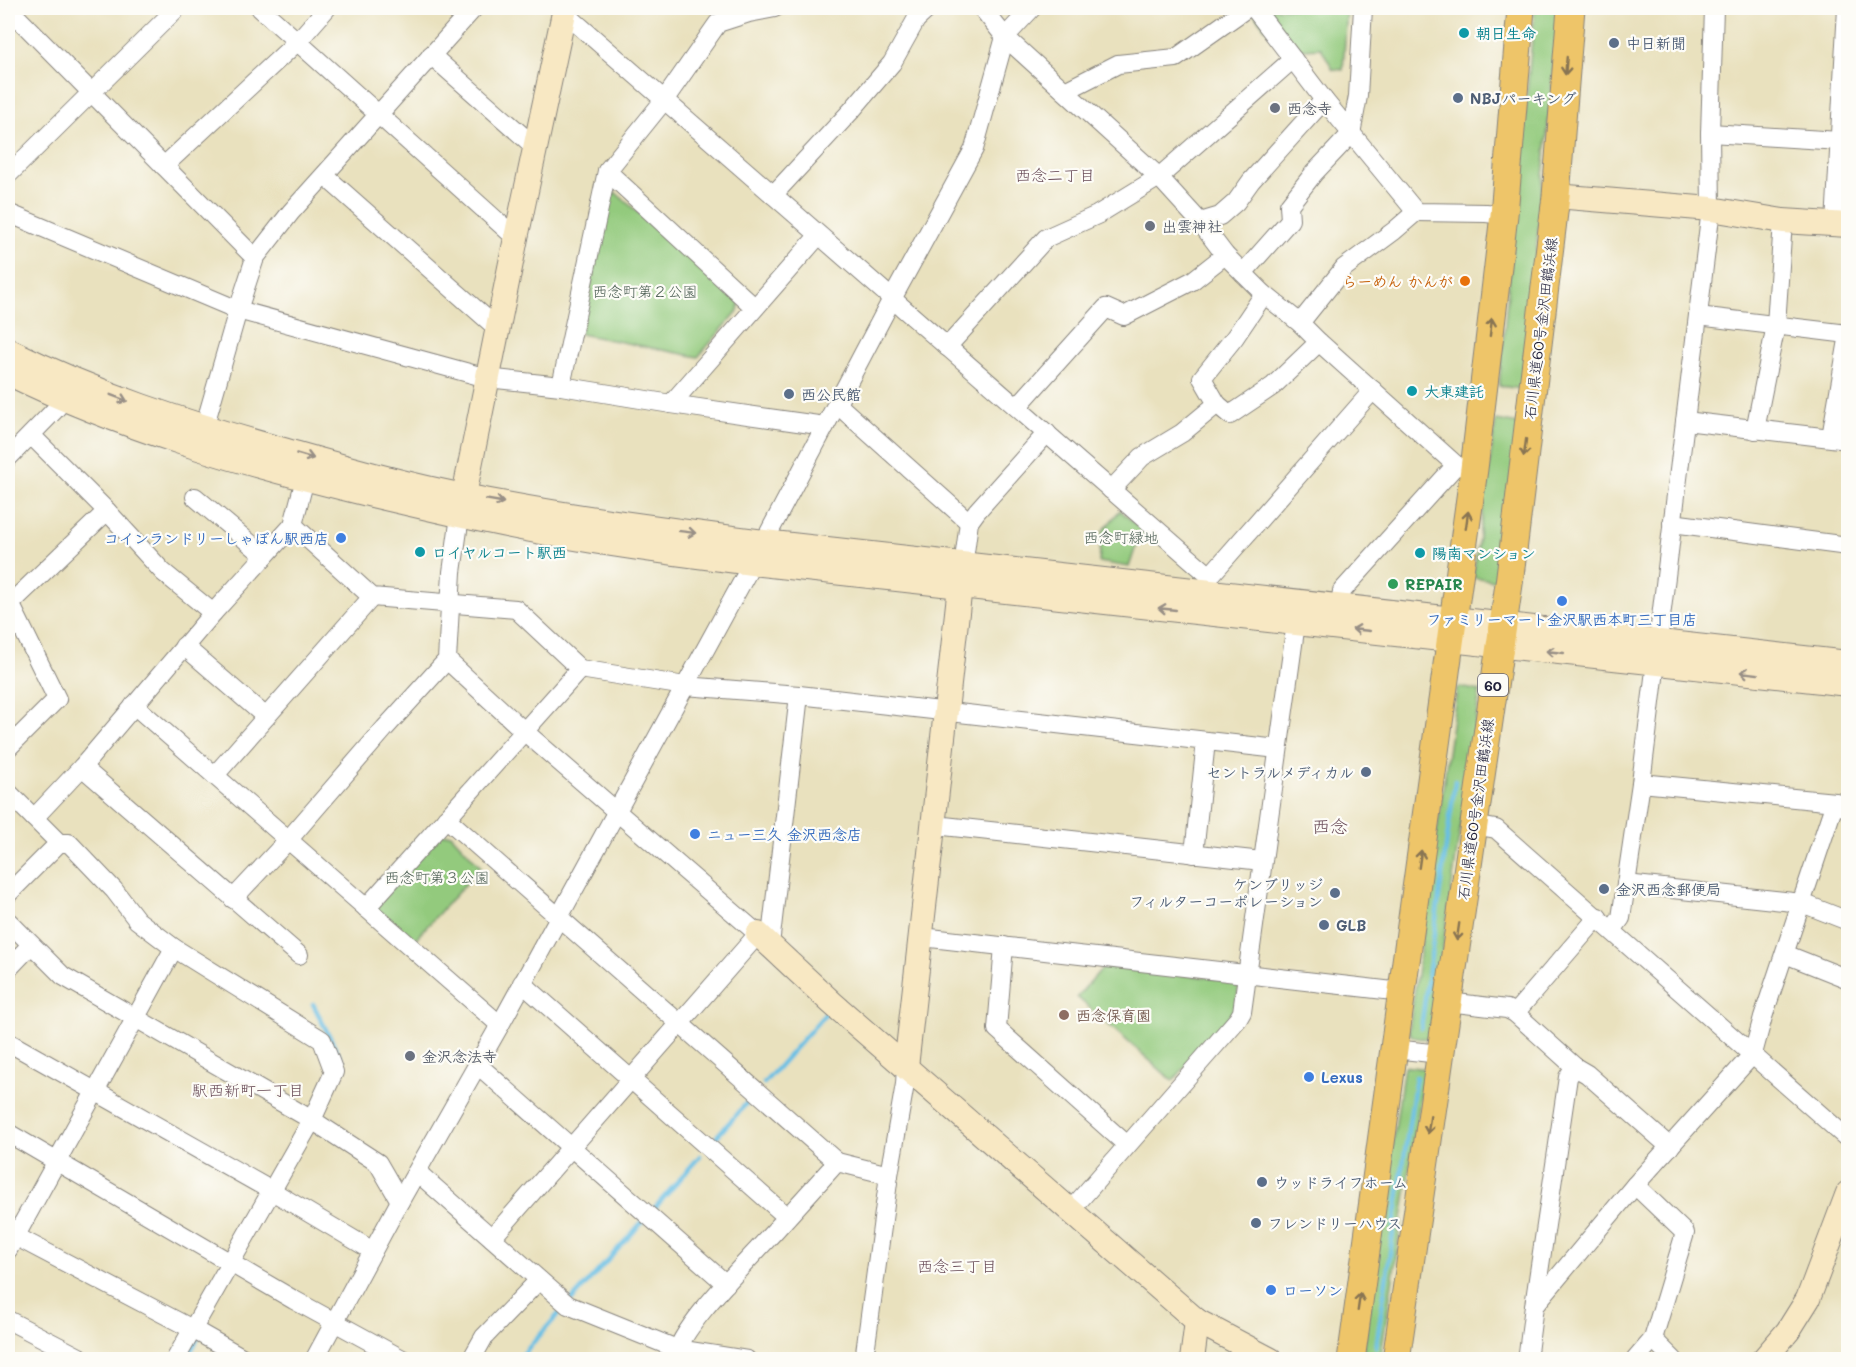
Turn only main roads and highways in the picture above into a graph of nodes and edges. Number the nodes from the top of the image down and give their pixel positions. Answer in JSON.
{"nodes":[{"id":1,"x":1521,"y":8,"type":"edge"},
{"id":2,"x":1571,"y":8,"type":"edge"},
{"id":3,"x":1351,"y":1359,"type":"edge"},
{"id":4,"x":1396,"y":1359,"type":"edge"}],
"edges":[{"from":3,"to":1,"type":"main road","one_way":true},
{"from":2,"to":4,"type":"main road","name":"石川県道60号金沢田鶴浜線","number":"60","one_way":true}]}
